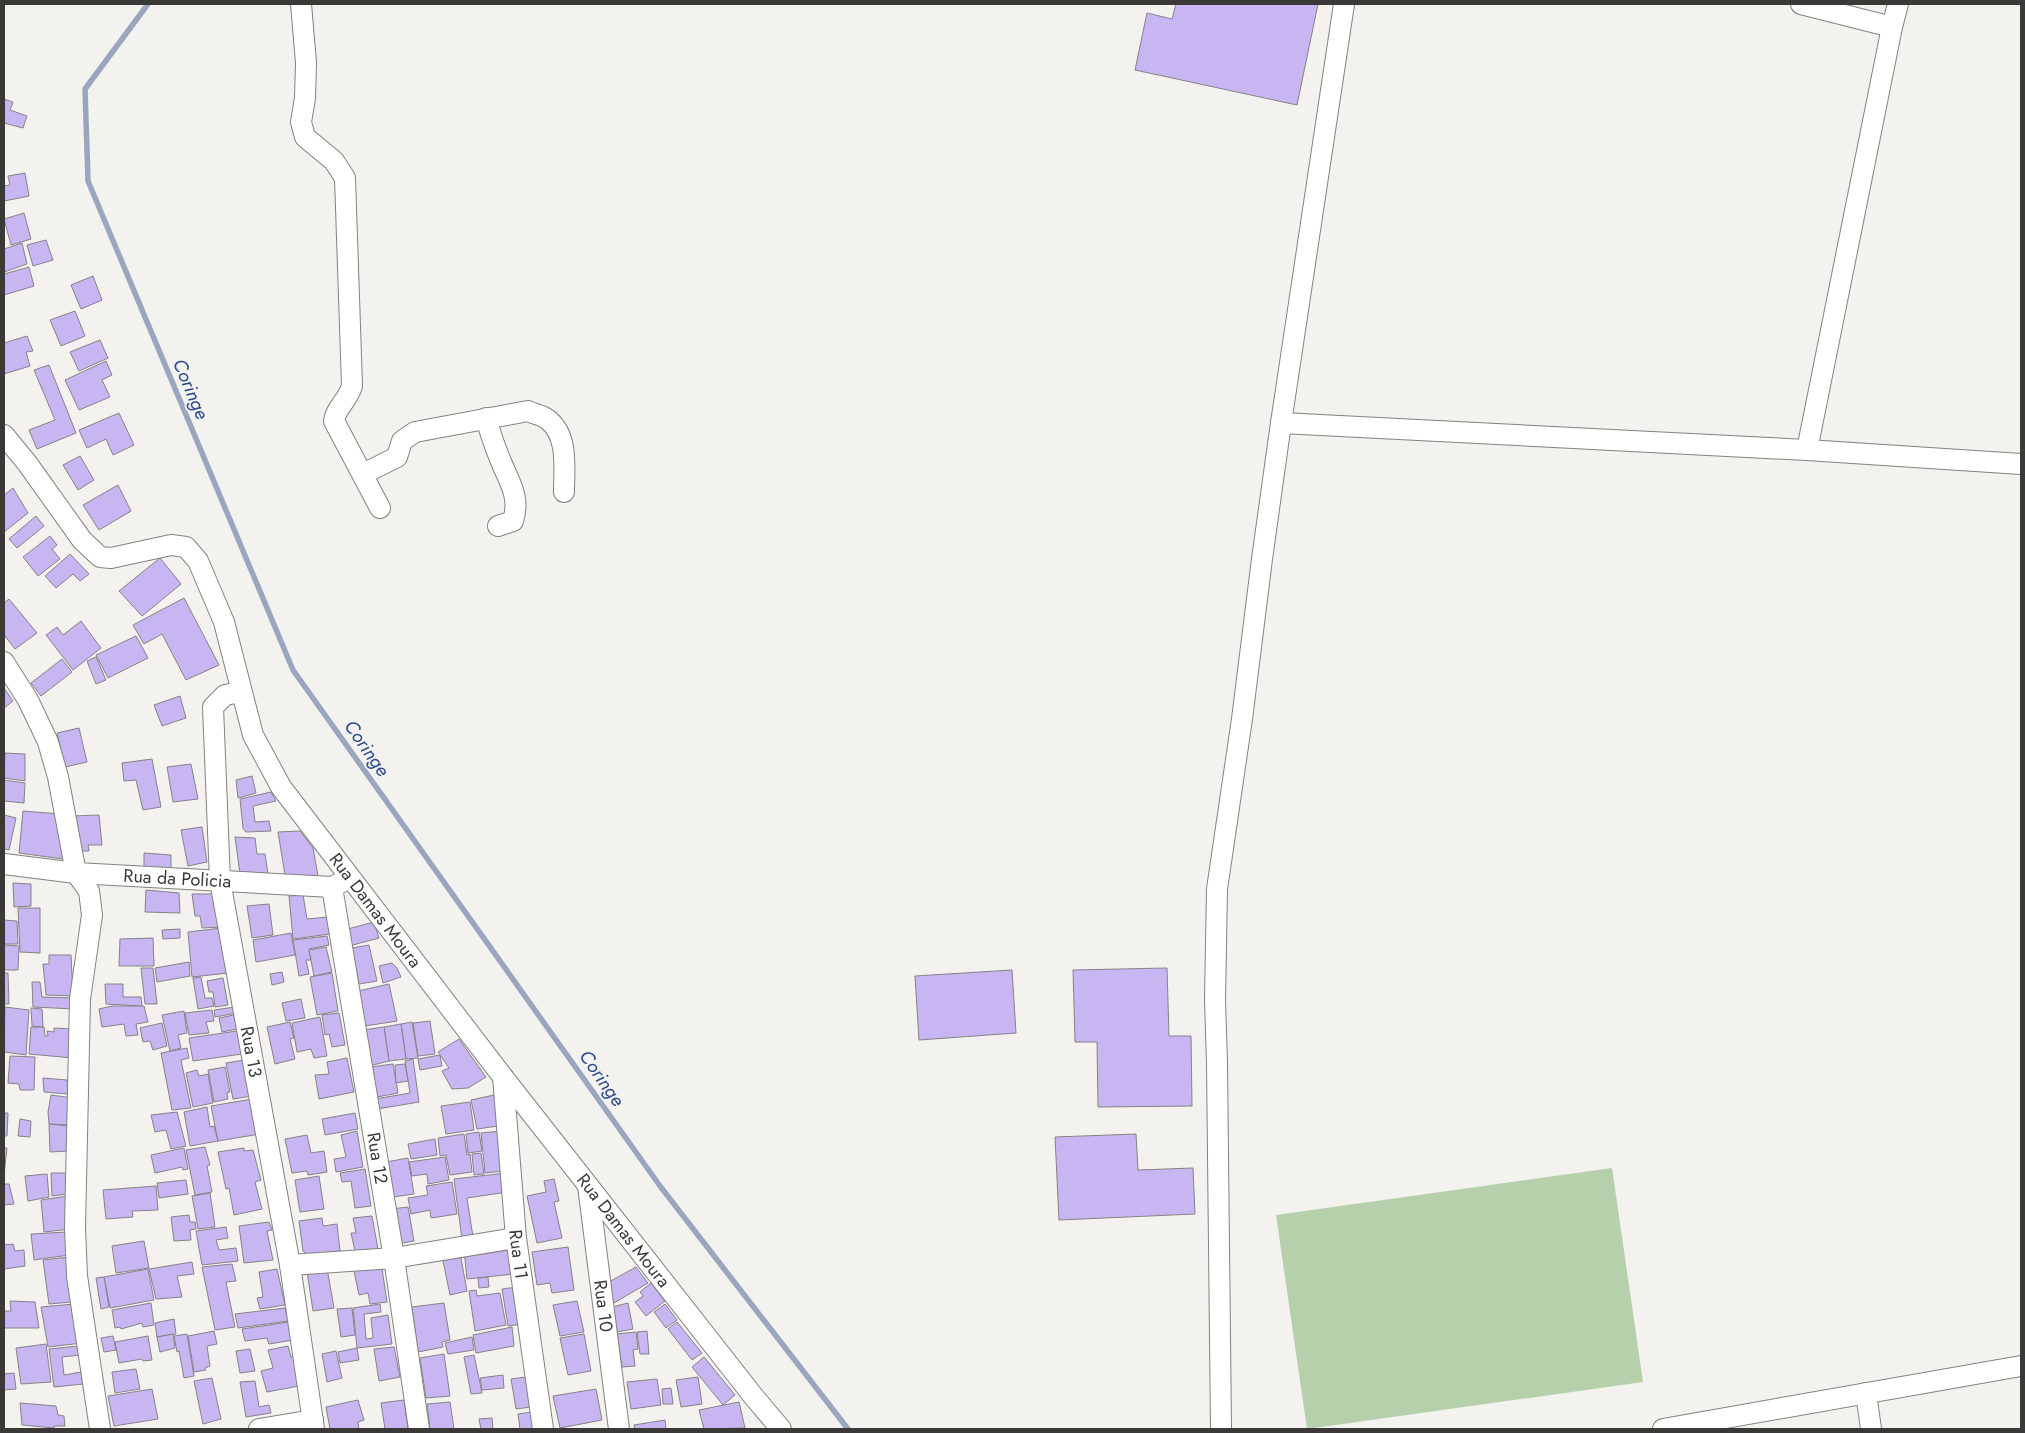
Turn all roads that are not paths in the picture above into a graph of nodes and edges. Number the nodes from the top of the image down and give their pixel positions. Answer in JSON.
{"nodes":[{"id":1,"x":301,"y":4,"type":"edge"},
{"id":2,"x":1344,"y":4,"type":"edge"},
{"id":3,"x":1801,"y":4,"type":"edge"},
{"id":4,"x":1898,"y":4,"type":"edge"},
{"id":5,"x":1892,"y":27,"type":"junction"},
{"id":6,"x":486,"y":418,"type":"junction"},
{"id":7,"x":1281,"y":422,"type":"junction"},
{"id":8,"x":4,"y":435,"type":"edge"},
{"id":9,"x":1808,"y":450,"type":"junction"},
{"id":10,"x":2021,"y":464,"type":"edge"},
{"id":11,"x":363,"y":474,"type":"junction"},
{"id":12,"x":564,"y":492,"type":"dead end"},
{"id":13,"x":380,"y":508,"type":"dead end"},
{"id":14,"x":498,"y":526,"type":"dead end"},
{"id":15,"x":4,"y":662,"type":"edge"},
{"id":16,"x":242,"y":692,"type":"junction"},
{"id":17,"x":4,"y":864,"type":"edge"},
{"id":18,"x":76,"y":873,"type":"junction"},
{"id":19,"x":350,"y":878,"type":"junction"},
{"id":20,"x":220,"y":881,"type":"junction"},
{"id":21,"x":332,"y":887,"type":"junction"},
{"id":22,"x":503,"y":1077,"type":"junction"},
{"id":23,"x":588,"y":1184,"type":"junction"},
{"id":24,"x":516,"y":1238,"type":"junction"},
{"id":25,"x":394,"y":1258,"type":"junction"},
{"id":26,"x":290,"y":1266,"type":"junction"},
{"id":27,"x":2021,"y":1366,"type":"edge"},
{"id":28,"x":1866,"y":1393,"type":"junction"},
{"id":29,"x":313,"y":1425,"type":"edge"},
{"id":30,"x":100,"y":1429,"type":"edge"},
{"id":31,"x":259,"y":1429,"type":"edge"},
{"id":32,"x":419,"y":1429,"type":"edge"},
{"id":33,"x":543,"y":1429,"type":"edge"},
{"id":34,"x":619,"y":1429,"type":"edge"},
{"id":35,"x":781,"y":1429,"type":"edge"},
{"id":36,"x":1221,"y":1429,"type":"edge"},
{"id":37,"x":1663,"y":1429,"type":"edge"},
{"id":38,"x":1870,"y":1429,"type":"edge"}],
"edges":[{"from":1,"to":11,"type":"street"},
{"from":2,"to":7,"type":"street"},
{"from":3,"to":5,"type":"street"},
{"from":4,"to":5,"type":"street"},
{"from":5,"to":9,"type":"street"},
{"from":6,"to":11,"type":"street"},
{"from":6,"to":12,"type":"street"},
{"from":6,"to":14,"type":"street"},
{"from":7,"to":9,"type":"street"},
{"from":7,"to":36,"type":"street"},
{"from":8,"to":16,"type":"street","name":"Rua Damas Moura"},
{"from":9,"to":10,"type":"street"},
{"from":11,"to":13,"type":"street"},
{"from":15,"to":18,"type":"street"},
{"from":16,"to":19,"type":"street","name":"Rua Damas Moura"},
{"from":16,"to":20,"type":"street","name":"Rua 13"},
{"from":17,"to":18,"type":"street","name":"Rua da Policia"},
{"from":18,"to":20,"type":"street","name":"Rua da Policia"},
{"from":18,"to":30,"type":"street"},
{"from":19,"to":21,"type":"street","name":"Rua da Policia"},
{"from":19,"to":22,"type":"street","name":"Rua Damas Moura"},
{"from":20,"to":21,"type":"street","name":"Rua da Policia"},
{"from":20,"to":26,"type":"street","name":"Rua 13"},
{"from":21,"to":25,"type":"street","name":"Rua 12"},
{"from":22,"to":23,"type":"street","name":"Rua Damas Moura"},
{"from":22,"to":24,"type":"street","name":"Rua 11"},
{"from":23,"to":34,"type":"street","name":"Rua 10"},
{"from":23,"to":35,"type":"street","name":"Rua Damas Moura"},
{"from":24,"to":25,"type":"street"},
{"from":24,"to":33,"type":"street","name":"Rua 11"},
{"from":25,"to":26,"type":"street"},
{"from":25,"to":32,"type":"street","name":"Rua 12"},
{"from":26,"to":29,"type":"street","name":"Rua 13"},
{"from":27,"to":28,"type":"street"},
{"from":28,"to":37,"type":"street"},
{"from":28,"to":38,"type":"street"},
{"from":29,"to":31,"type":"street"}]}
